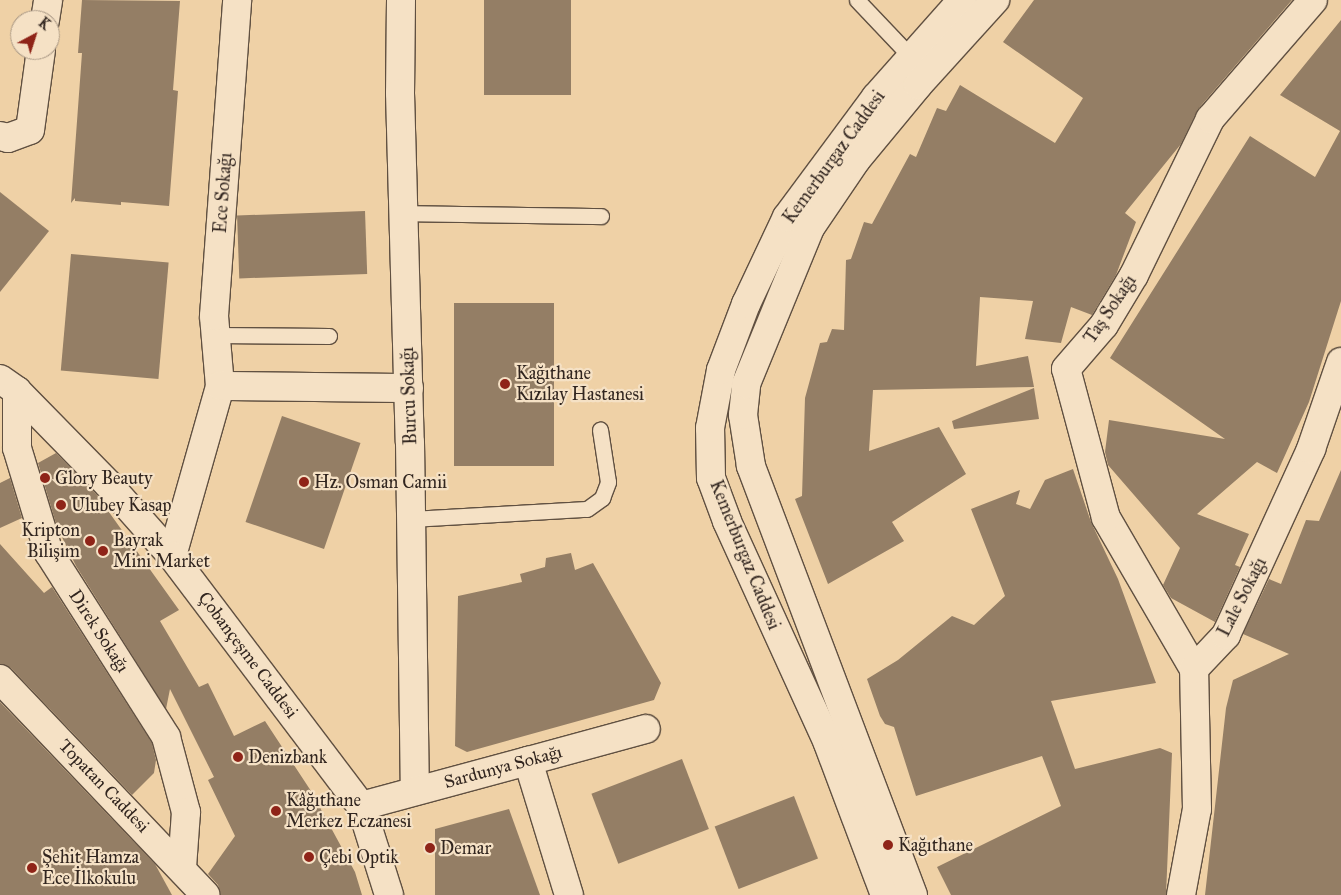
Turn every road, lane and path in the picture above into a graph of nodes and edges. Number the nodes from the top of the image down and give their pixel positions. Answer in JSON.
{"nodes":[{"id":1,"x":237,"y":0,"type":"edge"},
{"id":2,"x":401,"y":0,"type":"edge"},
{"id":3,"x":857,"y":0,"type":"edge"},
{"id":4,"x":962,"y":0,"type":"edge"},
{"id":5,"x":995,"y":0,"type":"edge"},
{"id":6,"x":1313,"y":0,"type":"edge"},
{"id":7,"x":911,"y":57,"type":"junction"},
{"id":8,"x":40,"y":60,"type":"edge"},
{"id":9,"x":0,"y":136,"type":"edge"},
{"id":10,"x":404,"y":213,"type":"junction"},
{"id":11,"x":601,"y":216,"type":"dead end"},
{"id":12,"x":215,"y":335,"type":"junction"},
{"id":13,"x":328,"y":336,"type":"dead end"},
{"id":14,"x":1341,"y":362,"type":"edge"},
{"id":15,"x":8,"y":385,"type":"edge"},
{"id":16,"x":220,"y":386,"type":"junction"},
{"id":17,"x":408,"y":388,"type":"junction"},
{"id":18,"x":600,"y":430,"type":"dead end"},
{"id":19,"x":411,"y":519,"type":"junction"},
{"id":20,"x":172,"y":556,"type":"junction"},
{"id":21,"x":1194,"y":669,"type":"junction"},
{"id":22,"x":0,"y":679,"type":"edge"},
{"id":23,"x":646,"y":729,"type":"dead end"},
{"id":24,"x":528,"y":761,"type":"junction"},
{"id":25,"x":415,"y":791,"type":"junction"},
{"id":26,"x":361,"y":806,"type":"junction"},
{"id":27,"x":194,"y":885,"type":"edge"},
{"id":28,"x":389,"y":895,"type":"edge"},
{"id":29,"x":569,"y":895,"type":"edge"},
{"id":30,"x":885,"y":895,"type":"edge"},
{"id":31,"x":913,"y":895,"type":"edge"},
{"id":32,"x":1181,"y":895,"type":"edge"}],
"edges":[{"from":1,"to":12,"type":"street","name":"Ece Sokağı"},
{"from":2,"to":10,"type":"street","name":"Burcu Sokağı"},
{"from":3,"to":7,"type":"lane"},
{"from":4,"to":7,"type":"street","name":"Kemerburgaz Caddesi"},
{"from":5,"to":31,"type":"street","name":"Kemerburgaz Caddesi"},
{"from":6,"to":21,"type":"street","name":"Taş Sokağı"},
{"from":7,"to":30,"type":"street","name":"Kemerburgaz Caddesi"},
{"from":8,"to":9,"type":"street"},
{"from":10,"to":11,"type":"lane"},
{"from":10,"to":17,"type":"street","name":"Burcu Sokağı"},
{"from":12,"to":13,"type":"lane"},
{"from":12,"to":16,"type":"street","name":"Ece Sokağı"},
{"from":14,"to":21,"type":"street","name":"Lale Sokağı"},
{"from":15,"to":20,"type":"street","name":"Çobançeşme Caddesi"},
{"from":15,"to":27,"type":"street","name":"Direk Sokağı"},
{"from":16,"to":17,"type":"street"},
{"from":16,"to":20,"type":"street","name":"Ece Sokağı"},
{"from":17,"to":19,"type":"street","name":"Burcu Sokağı"},
{"from":18,"to":19,"type":"lane"},
{"from":19,"to":25,"type":"street","name":"Burcu Sokağı"},
{"from":20,"to":26,"type":"street","name":"Çobançeşme Caddesi"},
{"from":21,"to":32,"type":"street"},
{"from":22,"to":27,"type":"street","name":"Topatan Caddesi"},
{"from":23,"to":24,"type":"street","name":"Sardunya Sokağı"},
{"from":24,"to":25,"type":"street","name":"Sardunya Sokağı"},
{"from":24,"to":29,"type":"street"},
{"from":25,"to":26,"type":"street","name":"Sardunya Sokağı"},
{"from":26,"to":28,"type":"street","name":"Çobançeşme Caddesi"}]}
